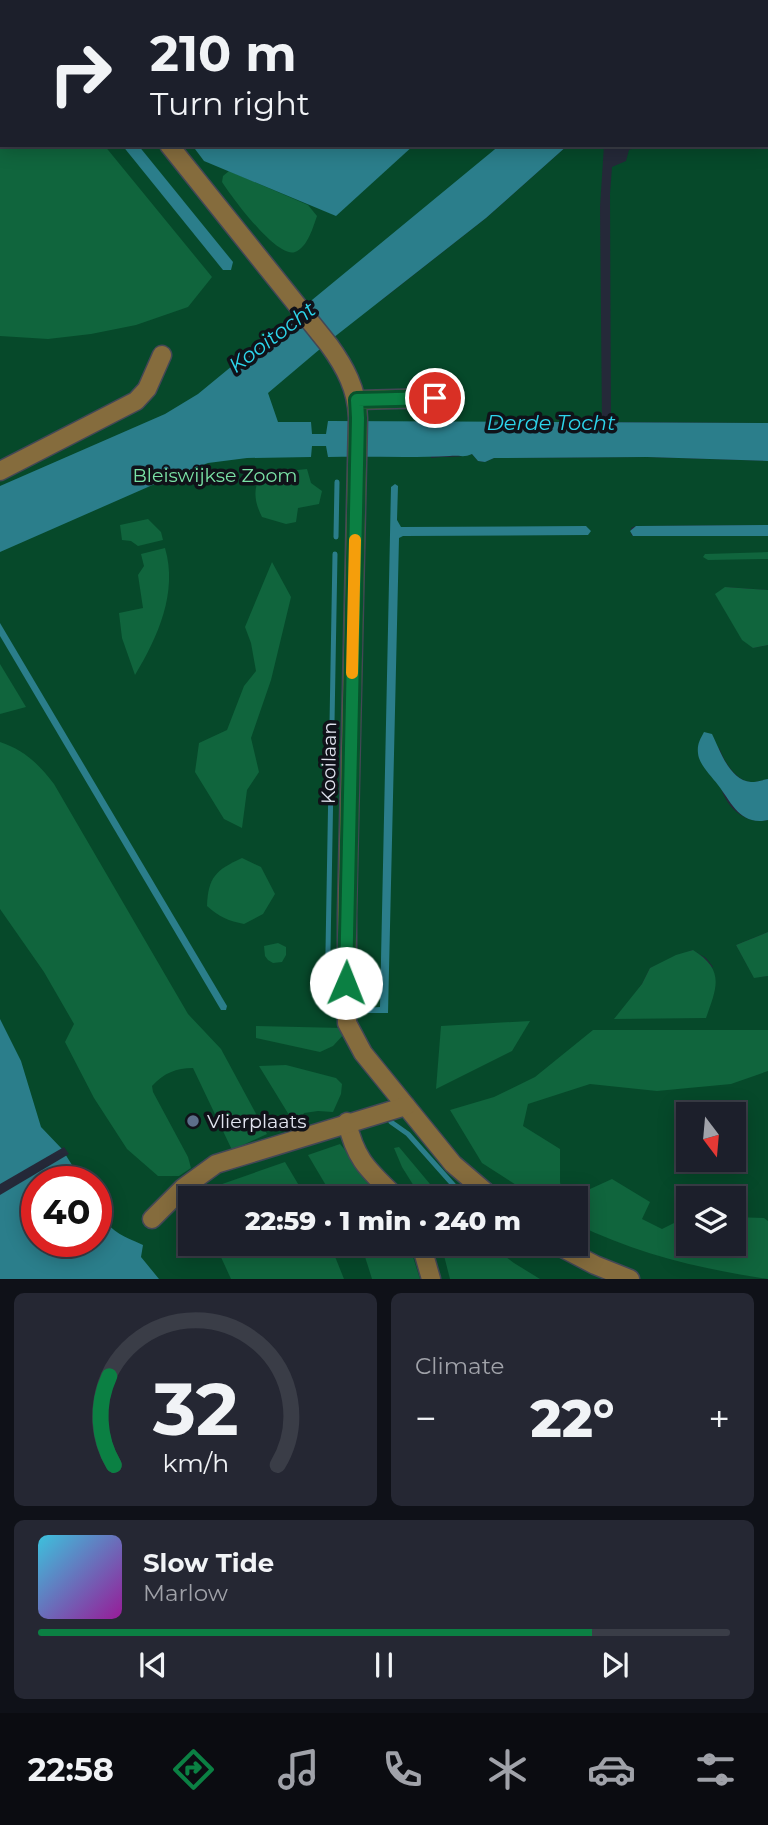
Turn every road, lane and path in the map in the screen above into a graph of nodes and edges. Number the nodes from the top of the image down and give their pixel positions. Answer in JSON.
{"nodes":[{"id":1,"x":171,"y":147,"type":"edge"},
{"id":2,"x":162,"y":355,"type":"dead end"},
{"id":3,"x":435,"y":398,"type":"dead end"},
{"id":4,"x":358,"y":409,"type":"junction"},
{"id":5,"x":0,"y":471,"type":"edge"},
{"id":6,"x":406,"y":1106,"type":"junction"},
{"id":7,"x":347,"y":1122,"type":"junction"},
{"id":8,"x":386,"y":1186,"type":"edge"},
{"id":9,"x":479,"y":1186,"type":"edge"},
{"id":10,"x":152,"y":1219,"type":"dead end"},
{"id":11,"x":425,"y":1256,"type":"edge"},
{"id":12,"x":578,"y":1256,"type":"edge"},
{"id":13,"x":432,"y":1279,"type":"edge"},
{"id":14,"x":630,"y":1279,"type":"edge"}],
"edges":[{"from":1,"to":4,"type":"street","name":"Kooilaan"},
{"from":2,"to":5,"type":"street"},
{"from":3,"to":4,"type":"street"},
{"from":4,"to":6,"type":"street","name":"Kooilaan"},
{"from":6,"to":7,"type":"street"},
{"from":6,"to":9,"type":"street","name":"Kooilaan"},
{"from":7,"to":8,"type":"street"},
{"from":7,"to":10,"type":"street"},
{"from":11,"to":13,"type":"street"},
{"from":12,"to":14,"type":"street"}]}
